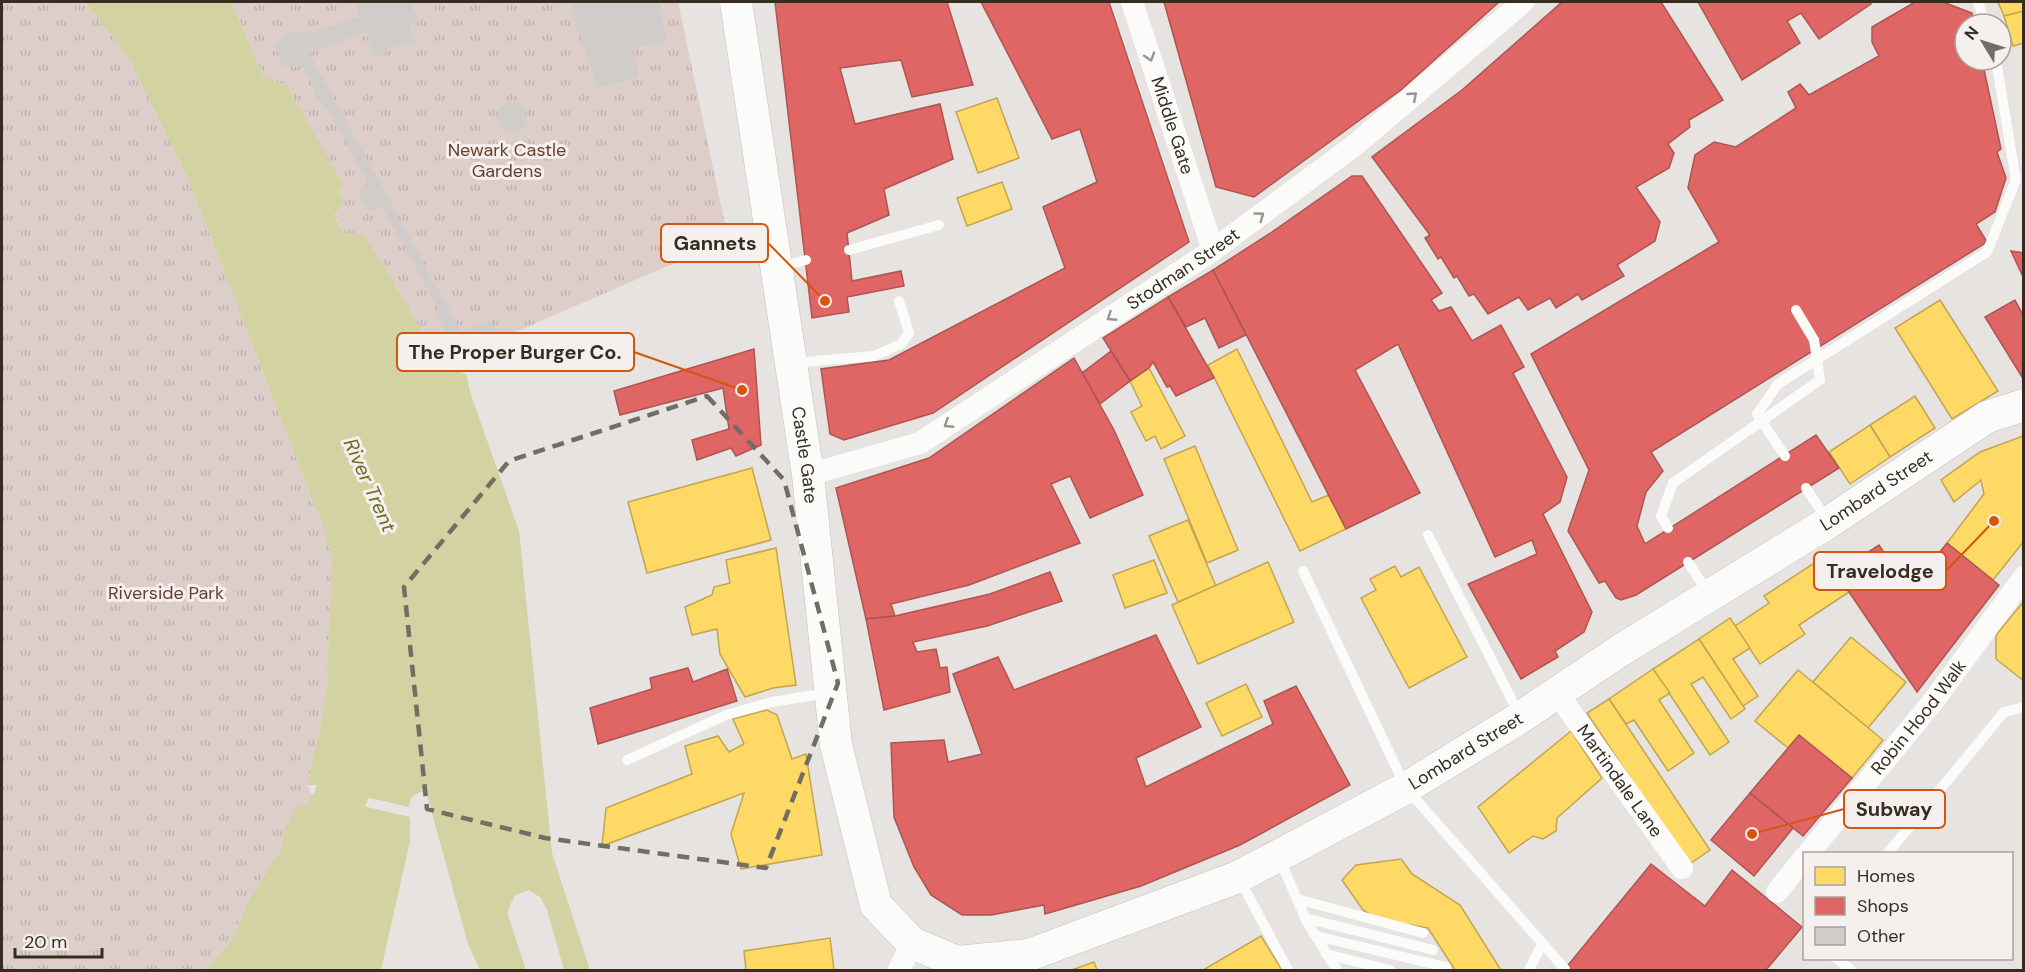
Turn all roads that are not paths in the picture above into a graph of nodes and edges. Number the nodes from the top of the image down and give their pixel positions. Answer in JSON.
{"nodes":[{"id":1,"x":736,"y":2,"type":"edge"},
{"id":2,"x":1132,"y":2,"type":"edge"},
{"id":3,"x":1523,"y":2,"type":"edge"},
{"id":4,"x":1998,"y":72,"type":"edge"},
{"id":5,"x":939,"y":225,"type":"dead end"},
{"id":6,"x":849,"y":250,"type":"dead end"},
{"id":7,"x":1212,"y":250,"type":"junction"},
{"id":8,"x":899,"y":301,"type":"dead end"},
{"id":9,"x":1796,"y":310,"type":"dead end"},
{"id":10,"x":792,"y":363,"type":"junction"},
{"id":11,"x":2024,"y":405,"type":"edge"},
{"id":12,"x":1785,"y":456,"type":"dead end"},
{"id":13,"x":808,"y":475,"type":"junction"},
{"id":14,"x":1806,"y":488,"type":"dead end"},
{"id":15,"x":1829,"y":522,"type":"junction"},
{"id":16,"x":1668,"y":528,"type":"dead end"},
{"id":17,"x":1428,"y":536,"type":"dead end"},
{"id":18,"x":1688,"y":562,"type":"dead end"},
{"id":19,"x":1302,"y":571,"type":"dead end"},
{"id":20,"x":2024,"y":577,"type":"edge"},
{"id":21,"x":1710,"y":595,"type":"junction"},
{"id":22,"x":831,"y":692,"type":"junction"},
{"id":23,"x":1557,"y":693,"type":"junction"},
{"id":24,"x":2024,"y":707,"type":"edge"},
{"id":25,"x":1521,"y":717,"type":"junction"},
{"id":26,"x":627,"y":760,"type":"dead end"},
{"id":27,"x":1406,"y":788,"type":"junction"},
{"id":28,"x":1810,"y":852,"type":"edge"},
{"id":29,"x":1889,"y":852,"type":"edge"},
{"id":30,"x":1278,"y":855,"type":"junction"},
{"id":31,"x":1803,"y":859,"type":"edge"},
{"id":32,"x":1682,"y":868,"type":"dead end"},
{"id":33,"x":1238,"y":877,"type":"junction"},
{"id":34,"x":1777,"y":892,"type":"dead end"},
{"id":35,"x":1297,"y":899,"type":"junction"},
{"id":36,"x":876,"y":905,"type":"joint"},
{"id":37,"x":1305,"y":918,"type":"junction"},
{"id":38,"x":1423,"y":933,"type":"dead end"},
{"id":39,"x":1316,"y":936,"type":"junction"},
{"id":40,"x":912,"y":943,"type":"junction"},
{"id":41,"x":1542,"y":944,"type":"junction"},
{"id":42,"x":1433,"y":950,"type":"dead end"},
{"id":43,"x":1326,"y":954,"type":"junction"},
{"id":44,"x":1838,"y":960,"type":"edge"},
{"id":45,"x":1446,"y":967,"type":"dead end"},
{"id":46,"x":1565,"y":969,"type":"edge"},
{"id":47,"x":898,"y":970,"type":"edge"},
{"id":48,"x":1288,"y":970,"type":"edge"},
{"id":49,"x":1337,"y":970,"type":"edge"},
{"id":50,"x":1390,"y":970,"type":"edge"},
{"id":51,"x":1529,"y":970,"type":"edge"},
{"id":52,"x":1851,"y":970,"type":"edge"}],
"edges":[{"from":1,"to":10,"type":"main road","name":"Castle Gate"},
{"from":2,"to":7,"type":"street","name":"Middle Gate","one_way":true},
{"from":7,"to":3,"type":"street","name":"Stodman Street","one_way":true},
{"from":4,"to":12,"type":"lane"},
{"from":5,"to":6,"type":"lane"},
{"from":7,"to":13,"type":"street","name":"Stodman Street","one_way":true},
{"from":8,"to":10,"type":"lane"},
{"from":9,"to":16,"type":"lane","bridge":true},
{"from":10,"to":13,"type":"main road","name":"Castle Gate"},
{"from":11,"to":15,"type":"main road","name":"Lombard Street"},
{"from":13,"to":22,"type":"main road","name":"Castle Gate"},
{"from":14,"to":15,"type":"lane"},
{"from":15,"to":21,"type":"main road","name":"Lombard Street"},
{"from":17,"to":25,"type":"lane"},
{"from":18,"to":21,"type":"lane"},
{"from":19,"to":27,"type":"lane"},
{"from":20,"to":28,"type":"street","name":"Robin Hood Walk"},
{"from":21,"to":23,"type":"main road","name":"Lombard Street"},
{"from":22,"to":26,"type":"lane"},
{"from":22,"to":36,"type":"main road","name":"Castle Gate"},
{"from":23,"to":25,"type":"main road","name":"Lombard Street"},
{"from":23,"to":32,"type":"street","name":"Martindale Lane"},
{"from":24,"to":29,"type":"lane"},
{"from":25,"to":27,"type":"main road","name":"Lombard Street"},
{"from":27,"to":30,"type":"main road","name":"Lombard Street"},
{"from":27,"to":41,"type":"lane"},
{"from":30,"to":33,"type":"main road","name":"Lombard Street"},
{"from":30,"to":35,"type":"lane"},
{"from":31,"to":34,"type":"street"},
{"from":33,"to":40,"type":"main road","name":"Lombard Street"},
{"from":33,"to":48,"type":"lane"},
{"from":35,"to":37,"type":"lane"},
{"from":35,"to":38,"type":"lane"},
{"from":36,"to":40,"type":"main road","name":"Lombard Street"},
{"from":37,"to":39,"type":"lane"},
{"from":37,"to":42,"type":"lane"},
{"from":39,"to":43,"type":"lane"},
{"from":39,"to":45,"type":"lane"},
{"from":40,"to":47,"type":"street"},
{"from":41,"to":46,"type":"lane"},
{"from":41,"to":51,"type":"lane"},
{"from":43,"to":49,"type":"lane"},
{"from":43,"to":50,"type":"lane"},
{"from":44,"to":52,"type":"lane"}]}
